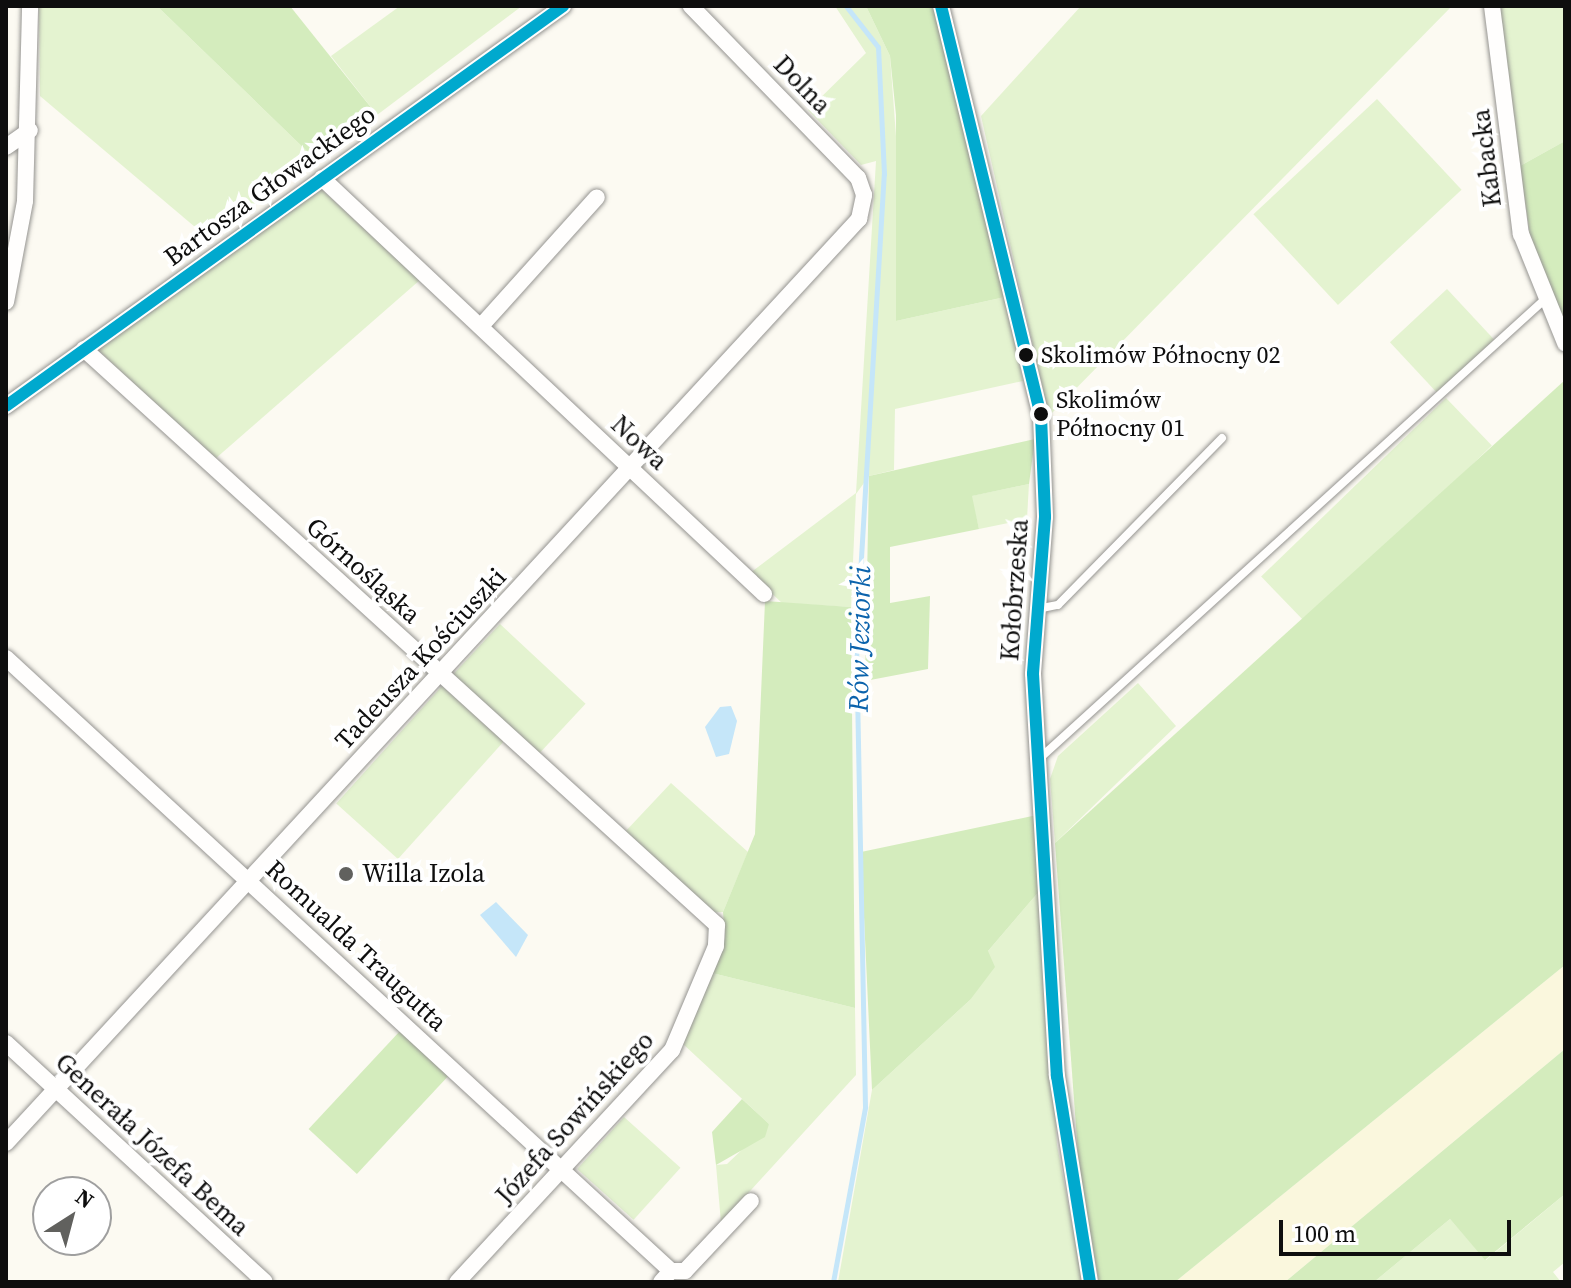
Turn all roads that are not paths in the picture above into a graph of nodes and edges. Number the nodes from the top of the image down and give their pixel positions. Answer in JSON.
{"nodes":[{"id":1,"x":30,"y":6,"type":"edge"},
{"id":2,"x":563,"y":6,"type":"edge"},
{"id":3,"x":691,"y":6,"type":"edge"},
{"id":4,"x":941,"y":6,"type":"edge"},
{"id":5,"x":1492,"y":6,"type":"edge"},
{"id":6,"x":30,"y":130,"type":"junction"},
{"id":7,"x":6,"y":147,"type":"edge"},
{"id":8,"x":322,"y":178,"type":"junction"},
{"id":9,"x":597,"y":197,"type":"dead end"},
{"id":10,"x":864,"y":204,"type":"joint"},
{"id":11,"x":1543,"y":301,"type":"junction"},
{"id":12,"x":6,"y":302,"type":"edge"},
{"id":13,"x":481,"y":326,"type":"junction"},
{"id":14,"x":1565,"y":343,"type":"edge"},
{"id":15,"x":84,"y":349,"type":"junction"},
{"id":16,"x":6,"y":406,"type":"edge"},
{"id":17,"x":1222,"y":438,"type":"dead end"},
{"id":18,"x":630,"y":468,"type":"junction"},
{"id":19,"x":764,"y":594,"type":"dead end"},
{"id":20,"x":1042,"y":608,"type":"junction"},
{"id":21,"x":6,"y":658,"type":"edge"},
{"id":22,"x":440,"y":674,"type":"junction"},
{"id":23,"x":1039,"y":759,"type":"junction"},
{"id":24,"x":249,"y":880,"type":"junction"},
{"id":25,"x":717,"y":925,"type":"joint"},
{"id":26,"x":6,"y":1043,"type":"edge"},
{"id":27,"x":56,"y":1089,"type":"junction"},
{"id":28,"x":6,"y":1143,"type":"edge"},
{"id":29,"x":562,"y":1170,"type":"junction"},
{"id":30,"x":751,"y":1201,"type":"dead end"},
{"id":31,"x":666,"y":1276,"type":"edge"},
{"id":32,"x":265,"y":1282,"type":"edge"},
{"id":33,"x":457,"y":1282,"type":"edge"},
{"id":34,"x":1090,"y":1282,"type":"edge"}],
"edges":[{"from":1,"to":6,"type":"street"},
{"from":2,"to":8,"type":"street","name":"Bartosza Głowackiego"},
{"from":3,"to":10,"type":"street","name":"Dolna"},
{"from":4,"to":20,"type":"street","name":"Kołobrzeska"},
{"from":5,"to":11,"type":"street","name":"Kabacka"},
{"from":6,"to":7,"type":"street"},
{"from":6,"to":12,"type":"street"},
{"from":8,"to":13,"type":"street","name":"Nowa"},
{"from":8,"to":15,"type":"street","name":"Bartosza Głowackiego"},
{"from":9,"to":13,"type":"street"},
{"from":10,"to":18,"type":"street","name":"Tadeusza Kościuszki"},
{"from":11,"to":14,"type":"street","name":"Kabacka"},
{"from":11,"to":23,"type":"lane"},
{"from":13,"to":18,"type":"street","name":"Nowa"},
{"from":15,"to":16,"type":"street","name":"Bartosza Głowackiego"},
{"from":15,"to":22,"type":"street","name":"Górnośląska"},
{"from":17,"to":20,"type":"lane"},
{"from":18,"to":19,"type":"street","name":"Nowa"},
{"from":18,"to":22,"type":"street","name":"Tadeusza Kościuszki"},
{"from":20,"to":23,"type":"street","name":"Kołobrzeska"},
{"from":21,"to":24,"type":"street","name":"Romualda Traugutta"},
{"from":22,"to":24,"type":"street","name":"Tadeusza Kościuszki"},
{"from":22,"to":25,"type":"street","name":"Górnośląska"},
{"from":23,"to":34,"type":"street","name":"Kołobrzeska"},
{"from":24,"to":27,"type":"street","name":"Tadeusza Kościuszki"},
{"from":24,"to":29,"type":"street","name":"Romualda Traugutta"},
{"from":25,"to":29,"type":"street","name":"Józefa Sowińskiego"},
{"from":26,"to":27,"type":"street","name":"Generała Józefa Bema"},
{"from":27,"to":28,"type":"street","name":"Tadeusza Kościuszki"},
{"from":27,"to":32,"type":"street","name":"Generała Józefa Bema"},
{"from":29,"to":31,"type":"street","name":"Romualda Traugutta"},
{"from":29,"to":33,"type":"street","name":"Józefa Sowińskiego"},
{"from":30,"to":31,"type":"street"}]}
